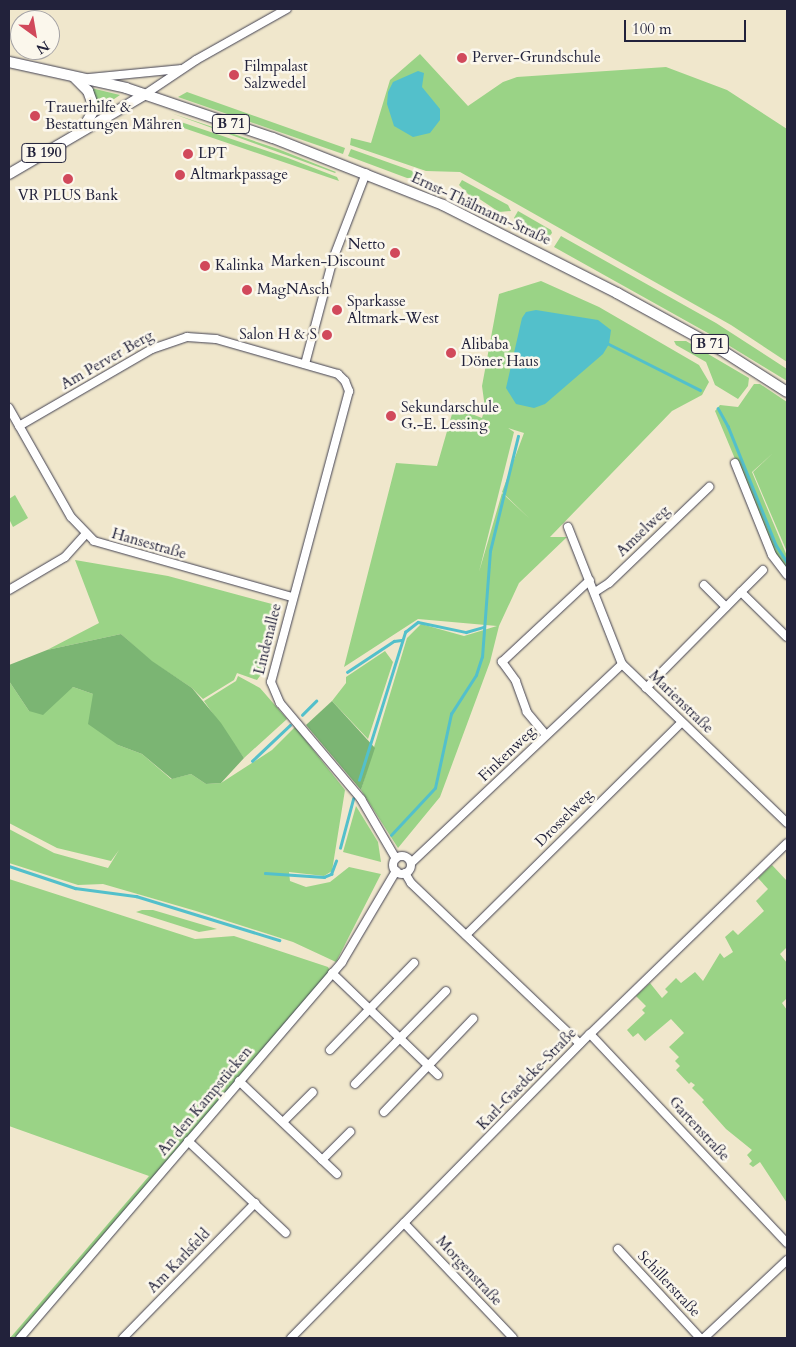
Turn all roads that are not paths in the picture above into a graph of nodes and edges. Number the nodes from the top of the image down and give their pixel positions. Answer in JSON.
{"nodes":[{"id":1,"x":287,"y":9,"type":"edge"},
{"id":2,"x":9,"y":62,"type":"edge"},
{"id":3,"x":182,"y":69,"type":"junction"},
{"id":4,"x":74,"y":76,"type":"junction"},
{"id":5,"x":87,"y":78,"type":"junction"},
{"id":6,"x":144,"y":95,"type":"junction"},
{"id":7,"x":80,"y":133,"type":"junction"},
{"id":8,"x":366,"y":173,"type":"junction"},
{"id":9,"x":9,"y":174,"type":"edge"},
{"id":10,"x":305,"y":364,"type":"junction"},
{"id":11,"x":349,"y":391,"type":"joint"},
{"id":12,"x":787,"y":392,"type":"edge"},
{"id":13,"x":9,"y":408,"type":"edge"},
{"id":14,"x":19,"y":426,"type":"junction"},
{"id":15,"x":734,"y":463,"type":"dead end"},
{"id":16,"x":709,"y":487,"type":"dead end"},
{"id":17,"x":568,"y":527,"type":"dead end"},
{"id":18,"x":86,"y":534,"type":"junction"},
{"id":19,"x":763,"y":570,"type":"dead end"},
{"id":20,"x":787,"y":575,"type":"edge"},
{"id":21,"x":590,"y":580,"type":"junction"},
{"id":22,"x":704,"y":585,"type":"dead end"},
{"id":23,"x":9,"y":590,"type":"edge"},
{"id":24,"x":595,"y":592,"type":"junction"},
{"id":25,"x":741,"y":592,"type":"junction"},
{"id":26,"x":292,"y":597,"type":"junction"},
{"id":27,"x":726,"y":607,"type":"junction"},
{"id":28,"x":787,"y":638,"type":"edge"},
{"id":29,"x":622,"y":664,"type":"junction"},
{"id":30,"x":646,"y":688,"type":"junction"},
{"id":31,"x":682,"y":722,"type":"junction"},
{"id":32,"x":546,"y":735,"type":"junction"},
{"id":33,"x":787,"y":822,"type":"edge"},
{"id":34,"x":787,"y":843,"type":"edge"},
{"id":35,"x":396,"y":858,"type":"junction"},
{"id":36,"x":410,"y":863,"type":"junction"},
{"id":37,"x":396,"y":871,"type":"junction"},
{"id":38,"x":405,"y":873,"type":"junction"},
{"id":39,"x":466,"y":934,"type":"junction"},
{"id":40,"x":414,"y":962,"type":"dead end"},
{"id":41,"x":332,"y":973,"type":"junction"},
{"id":42,"x":446,"y":990,"type":"dead end"},
{"id":43,"x":371,"y":1009,"type":"junction"},
{"id":44,"x":474,"y":1019,"type":"dead end"},
{"id":45,"x":590,"y":1034,"type":"junction"},
{"id":46,"x":402,"y":1038,"type":"junction"},
{"id":47,"x":580,"y":1044,"type":"junction"},
{"id":48,"x":330,"y":1050,"type":"dead end"},
{"id":49,"x":429,"y":1064,"type":"junction"},
{"id":50,"x":438,"y":1075,"type":"dead end"},
{"id":51,"x":239,"y":1081,"type":"junction"},
{"id":52,"x":355,"y":1084,"type":"dead end"},
{"id":53,"x":313,"y":1092,"type":"dead end"},
{"id":54,"x":384,"y":1112,"type":"dead end"},
{"id":55,"x":283,"y":1122,"type":"junction"},
{"id":56,"x":350,"y":1132,"type":"dead end"},
{"id":57,"x":188,"y":1141,"type":"junction"},
{"id":58,"x":322,"y":1160,"type":"junction"},
{"id":59,"x":337,"y":1174,"type":"dead end"},
{"id":60,"x":255,"y":1203,"type":"junction"},
{"id":61,"x":404,"y":1224,"type":"junction"},
{"id":62,"x":286,"y":1232,"type":"dead end"},
{"id":63,"x":787,"y":1243,"type":"edge"},
{"id":64,"x":618,"y":1249,"type":"dead end"},
{"id":65,"x":787,"y":1260,"type":"edge"},
{"id":66,"x":20,"y":1338,"type":"edge"},
{"id":67,"x":123,"y":1338,"type":"edge"},
{"id":68,"x":291,"y":1338,"type":"edge"},
{"id":69,"x":513,"y":1338,"type":"edge"},
{"id":70,"x":700,"y":1338,"type":"edge"},
{"id":71,"x":704,"y":1338,"type":"edge"}],
"edges":[{"from":1,"to":3,"type":"street"},
{"from":2,"to":4,"type":"main road","number":"B 71"},
{"from":3,"to":5,"type":"street"},
{"from":3,"to":6,"type":"street"},
{"from":4,"to":5,"type":"main road","number":"B 71"},
{"from":4,"to":7,"type":"main road"},
{"from":5,"to":6,"type":"main road","number":"B 71"},
{"from":6,"to":7,"type":"main road","number":"B 190"},
{"from":6,"to":8,"type":"main road","name":"Ernst-Thälmann-Straße","number":"B 71"},
{"from":7,"to":9,"type":"main road","number":"B 190"},
{"from":8,"to":10,"type":"street"},
{"from":8,"to":12,"type":"main road","name":"Ernst-Thälmann-Straße","number":"B 71"},
{"from":10,"to":11,"type":"street","name":"Am Perver Berg"},
{"from":10,"to":14,"type":"street","name":"Am Perver Berg"},
{"from":11,"to":26,"type":"street","name":"Lindenallee"},
{"from":13,"to":14,"type":"street","name":"Hansestraße"},
{"from":14,"to":18,"type":"street","name":"Hansestraße"},
{"from":15,"to":20,"type":"street"},
{"from":16,"to":24,"type":"street","name":"Amselweg"},
{"from":17,"to":21,"type":"street","name":"Marienstraße"},
{"from":18,"to":23,"type":"street"},
{"from":18,"to":26,"type":"street","name":"Hansestraße"},
{"from":19,"to":25,"type":"street"},
{"from":21,"to":24,"type":"street","name":"Marienstraße"},
{"from":21,"to":32,"type":"street"},
{"from":22,"to":27,"type":"street"},
{"from":24,"to":29,"type":"street","name":"Marienstraße"},
{"from":25,"to":27,"type":"street"},
{"from":25,"to":28,"type":"street"},
{"from":26,"to":35,"type":"street","name":"Lindenallee"},
{"from":27,"to":30,"type":"street"},
{"from":29,"to":30,"type":"street","name":"Marienstraße"},
{"from":29,"to":32,"type":"street","name":"Finkenweg"},
{"from":30,"to":31,"type":"street","name":"Marienstraße"},
{"from":31,"to":33,"type":"street","name":"Marienstraße"},
{"from":31,"to":39,"type":"street","name":"Drosselweg"},
{"from":32,"to":36,"type":"street","name":"Finkenweg"},
{"from":34,"to":45,"type":"street","name":"Karl-Gaedcke-Straße"},
{"from":35,"to":36,"type":"street"},
{"from":35,"to":37,"type":"street"},
{"from":36,"to":38,"type":"street"},
{"from":37,"to":38,"type":"street"},
{"from":37,"to":41,"type":"street","name":"An den Kampstücken"},
{"from":38,"to":39,"type":"street"},
{"from":39,"to":47,"type":"street"},
{"from":40,"to":43,"type":"street"},
{"from":41,"to":43,"type":"street"},
{"from":41,"to":51,"type":"street","name":"An den Kampstücken"},
{"from":42,"to":46,"type":"street"},
{"from":43,"to":46,"type":"street"},
{"from":43,"to":48,"type":"street"},
{"from":44,"to":49,"type":"street"},
{"from":45,"to":47,"type":"street","name":"Karl-Gaedcke-Straße"},
{"from":45,"to":63,"type":"street","name":"Gartenstraße"},
{"from":46,"to":49,"type":"street"},
{"from":46,"to":52,"type":"street"},
{"from":47,"to":61,"type":"street","name":"Karl-Gaedcke-Straße"},
{"from":49,"to":50,"type":"street"},
{"from":49,"to":54,"type":"street"},
{"from":51,"to":55,"type":"street"},
{"from":51,"to":57,"type":"street","name":"An den Kampstücken"},
{"from":53,"to":55,"type":"street"},
{"from":55,"to":58,"type":"street"},
{"from":56,"to":58,"type":"street"},
{"from":57,"to":60,"type":"street"},
{"from":57,"to":66,"type":"street","name":"An den Kampstücken"},
{"from":58,"to":59,"type":"street"},
{"from":60,"to":62,"type":"street"},
{"from":60,"to":67,"type":"street","name":"Am Karlsfeld"},
{"from":61,"to":68,"type":"street","name":"Karl-Gaedcke-Straße"},
{"from":61,"to":69,"type":"street","name":"Morgenstraße"},
{"from":64,"to":70,"type":"street","name":"Schillerstraße"},
{"from":65,"to":71,"type":"street","name":"Schillerstraße"}]}
